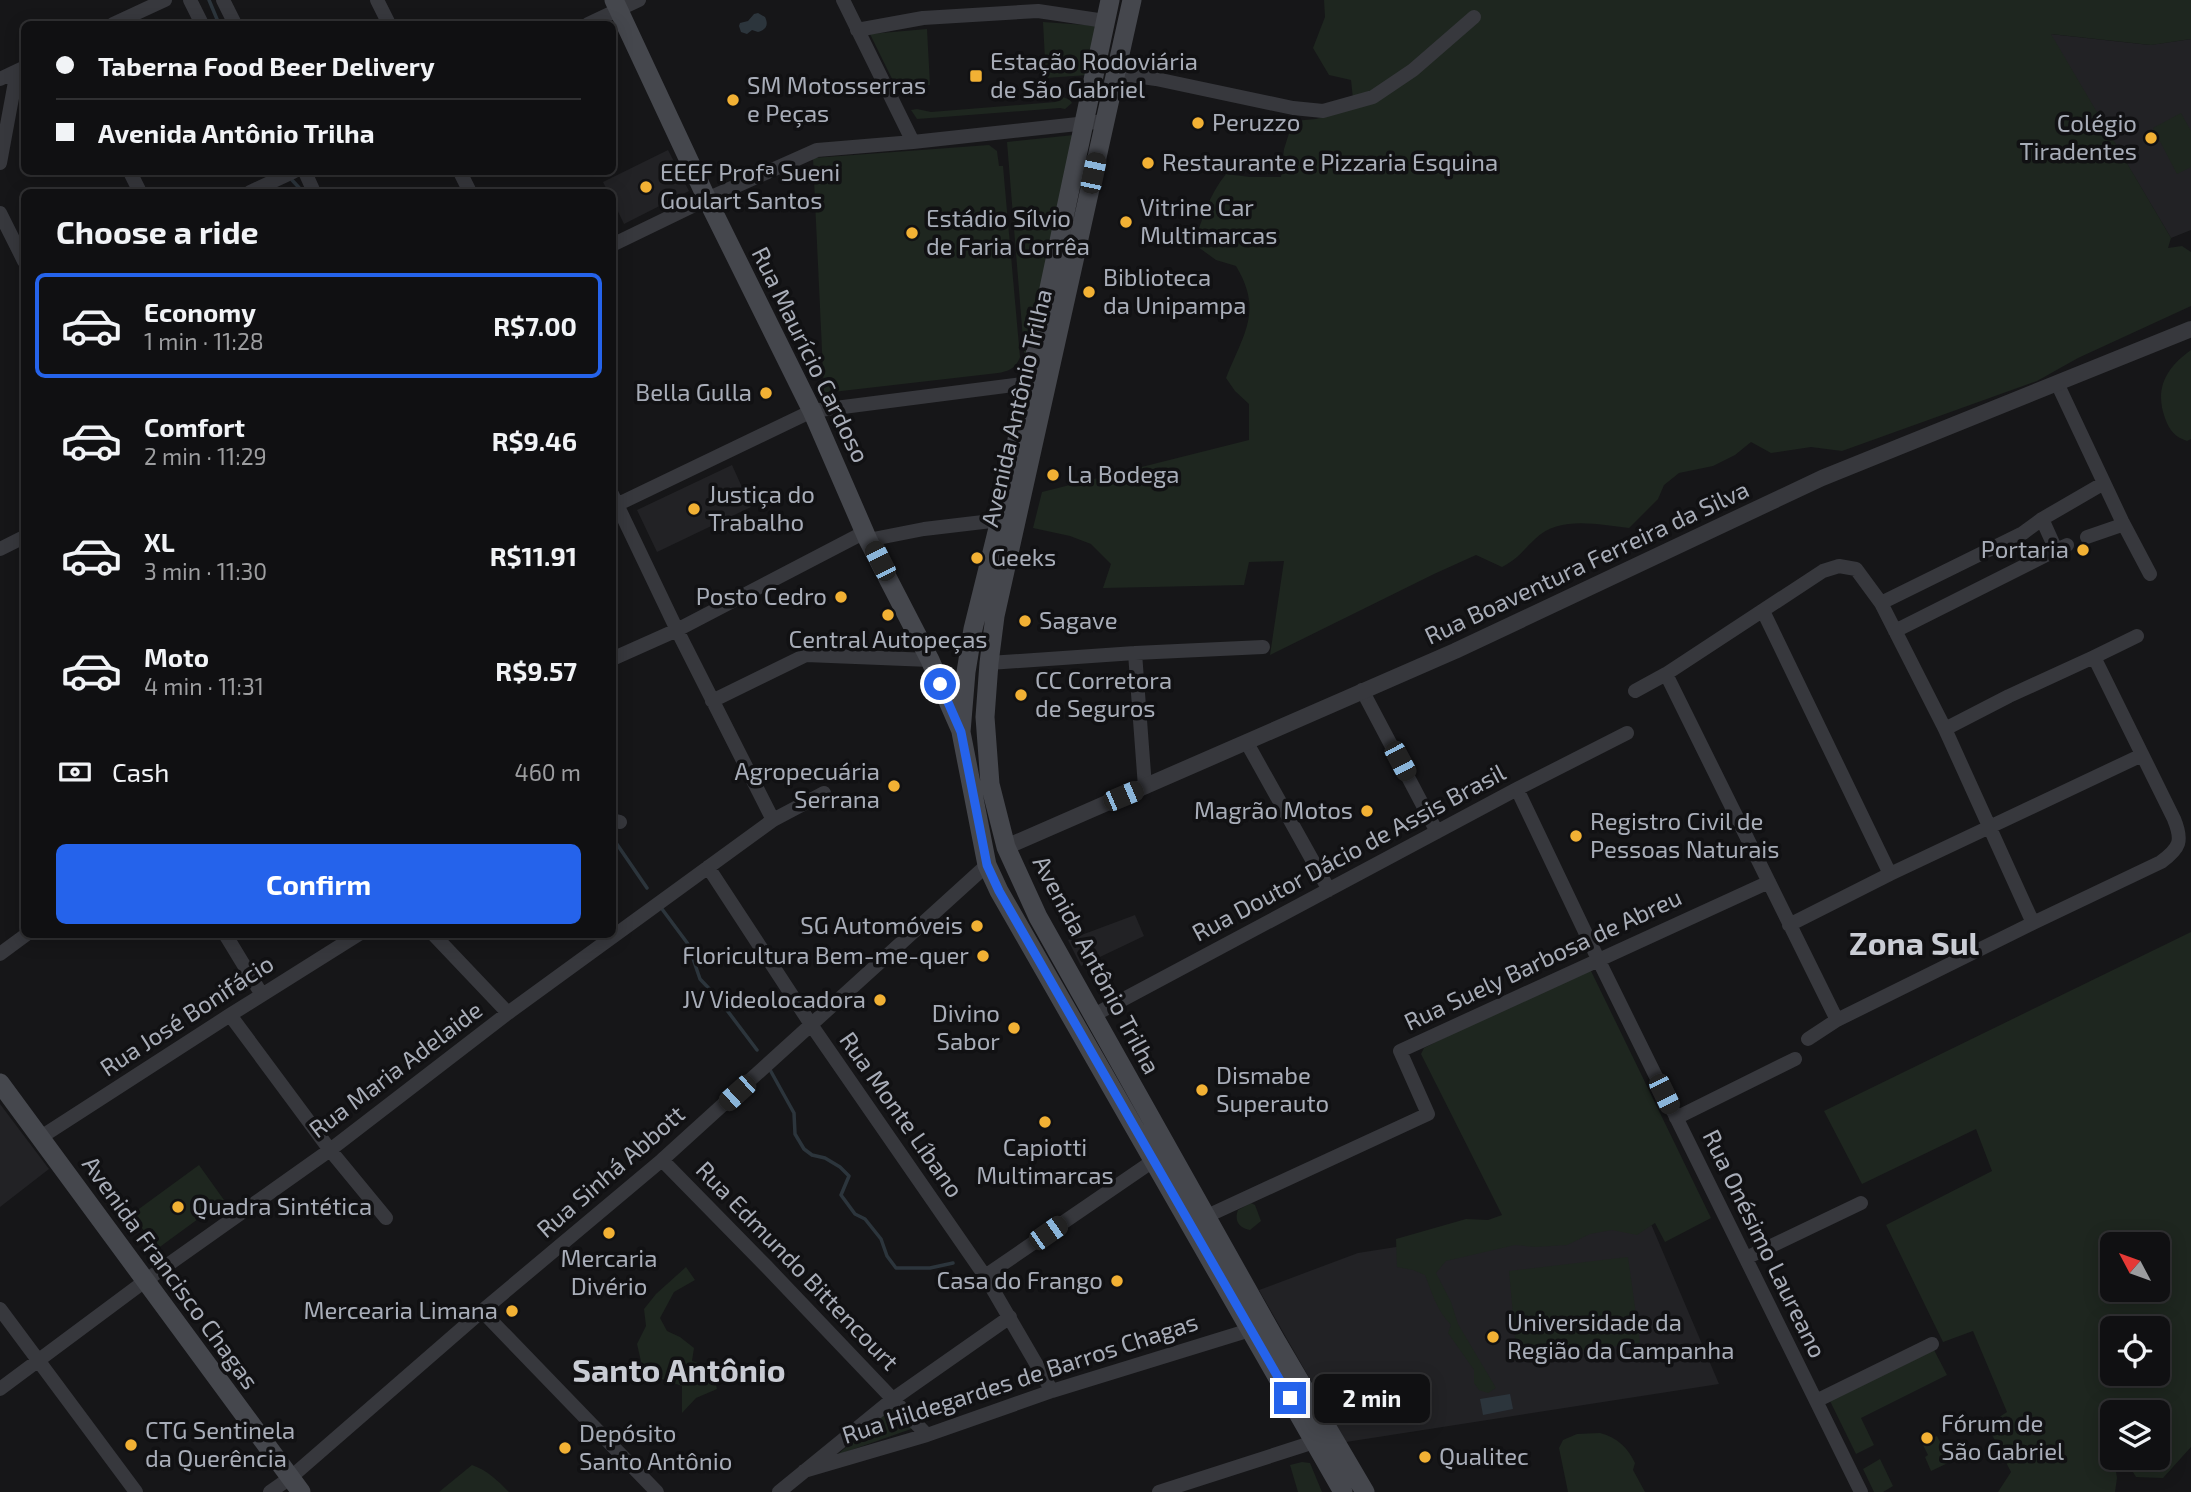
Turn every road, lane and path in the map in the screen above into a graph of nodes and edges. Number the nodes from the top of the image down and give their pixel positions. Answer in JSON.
{"nodes":[{"id":1,"x":165,"y":0,"type":"edge"},
{"id":2,"x":190,"y":0,"type":"edge"},
{"id":3,"x":223,"y":0,"type":"edge"},
{"id":4,"x":377,"y":0,"type":"edge"},
{"id":5,"x":639,"y":0,"type":"edge"},
{"id":6,"x":843,"y":0,"type":"edge"},
{"id":7,"x":1110,"y":0,"type":"edge"},
{"id":8,"x":1132,"y":0,"type":"edge"},
{"id":9,"x":616,"y":5,"type":"edge"},
{"id":10,"x":1474,"y":17,"type":"dead end"},
{"id":11,"x":120,"y":21,"type":"edge"},
{"id":12,"x":200,"y":21,"type":"edge"},
{"id":13,"x":234,"y":21,"type":"edge"},
{"id":14,"x":388,"y":21,"type":"edge"},
{"id":15,"x":592,"y":21,"type":"edge"},
{"id":16,"x":1105,"y":21,"type":"junction"},
{"id":17,"x":857,"y":30,"type":"junction"},
{"id":18,"x":21,"y":69,"type":"edge"},
{"id":19,"x":1115,"y":73,"type":"junction"},
{"id":20,"x":0,"y":79,"type":"edge"},
{"id":21,"x":1095,"y":123,"type":"junction"},
{"id":22,"x":913,"y":142,"type":"junction"},
{"id":23,"x":0,"y":163,"type":"edge"},
{"id":24,"x":278,"y":181,"type":"edge"},
{"id":25,"x":258,"y":189,"type":"edge"},
{"id":26,"x":707,"y":199,"type":"junction"},
{"id":27,"x":0,"y":213,"type":"edge"},
{"id":28,"x":616,"y":243,"type":"edge"},
{"id":29,"x":21,"y":255,"type":"edge"},
{"id":30,"x":2191,"y":329,"type":"edge"},
{"id":31,"x":1030,"y":383,"type":"junction"},
{"id":32,"x":2057,"y":383,"type":"junction"},
{"id":33,"x":811,"y":411,"type":"junction"},
{"id":34,"x":2104,"y":483,"type":"junction"},
{"id":35,"x":616,"y":501,"type":"edge"},
{"id":36,"x":616,"y":506,"type":"edge"},
{"id":37,"x":2042,"y":519,"type":"junction"},
{"id":38,"x":1000,"y":520,"type":"junction"},
{"id":39,"x":2122,"y":521,"type":"junction"},
{"id":40,"x":867,"y":536,"type":"junction"},
{"id":41,"x":2087,"y":537,"type":"dead end"},
{"id":42,"x":21,"y":538,"type":"edge"},
{"id":43,"x":0,"y":549,"type":"edge"},
{"id":44,"x":2150,"y":575,"type":"dead end"},
{"id":45,"x":1881,"y":603,"type":"junction"},
{"id":46,"x":1763,"y":611,"type":"junction"},
{"id":47,"x":677,"y":630,"type":"junction"},
{"id":48,"x":1895,"y":631,"type":"junction"},
{"id":49,"x":2137,"y":636,"type":"dead end"},
{"id":50,"x":1263,"y":647,"type":"dead end"},
{"id":51,"x":1135,"y":653,"type":"junction"},
{"id":52,"x":616,"y":657,"type":"edge"},
{"id":53,"x":2094,"y":657,"type":"junction"},
{"id":54,"x":930,"y":660,"type":"junction"},
{"id":55,"x":968,"y":662,"type":"junction"},
{"id":56,"x":989,"y":663,"type":"junction"},
{"id":57,"x":1666,"y":674,"type":"junction"},
{"id":58,"x":1363,"y":690,"type":"junction"},
{"id":59,"x":1635,"y":691,"type":"dead end"},
{"id":60,"x":712,"y":701,"type":"junction"},
{"id":61,"x":1945,"y":729,"type":"junction"},
{"id":62,"x":961,"y":732,"type":"junction"},
{"id":63,"x":1627,"y":733,"type":"dead end"},
{"id":64,"x":1247,"y":743,"type":"junction"},
{"id":65,"x":2142,"y":755,"type":"junction"},
{"id":66,"x":990,"y":784,"type":"junction"},
{"id":67,"x":1145,"y":787,"type":"junction"},
{"id":68,"x":1517,"y":789,"type":"junction"},
{"id":69,"x":824,"y":793,"type":"dead end"},
{"id":70,"x":772,"y":820,"type":"junction"},
{"id":71,"x":1989,"y":827,"type":"junction"},
{"id":72,"x":1437,"y":832,"type":"junction"},
{"id":73,"x":1006,"y":847,"type":"junction"},
{"id":74,"x":987,"y":865,"type":"junction"},
{"id":75,"x":708,"y":867,"type":"junction"},
{"id":76,"x":1890,"y":874,"type":"junction"},
{"id":77,"x":1769,"y":882,"type":"junction"},
{"id":78,"x":1329,"y":890,"type":"junction"},
{"id":79,"x":2033,"y":923,"type":"junction"},
{"id":80,"x":1788,"y":925,"type":"junction"},
{"id":81,"x":616,"y":934,"type":"edge"},
{"id":82,"x":22,"y":938,"type":"edge"},
{"id":83,"x":227,"y":938,"type":"edge"},
{"id":84,"x":353,"y":938,"type":"edge"},
{"id":85,"x":437,"y":938,"type":"edge"},
{"id":86,"x":611,"y":938,"type":"edge"},
{"id":87,"x":0,"y":954,"type":"edge"},
{"id":88,"x":1598,"y":959,"type":"junction"},
{"id":89,"x":262,"y":995,"type":"junction"},
{"id":90,"x":508,"y":1013,"type":"junction"},
{"id":91,"x":230,"y":1015,"type":"junction"},
{"id":92,"x":1094,"y":1015,"type":"junction"},
{"id":93,"x":1837,"y":1020,"type":"junction"},
{"id":94,"x":812,"y":1026,"type":"junction"},
{"id":95,"x":1808,"y":1039,"type":"dead end"},
{"id":96,"x":1795,"y":1059,"type":"dead end"},
{"id":97,"x":0,"y":1083,"type":"edge"},
{"id":98,"x":1676,"y":1118,"type":"junction"},
{"id":99,"x":41,"y":1137,"type":"junction"},
{"id":100,"x":330,"y":1150,"type":"junction"},
{"id":101,"x":662,"y":1160,"type":"junction"},
{"id":102,"x":1153,"y":1161,"type":"junction"},
{"id":103,"x":1861,"y":1203,"type":"dead end"},
{"id":104,"x":1207,"y":1216,"type":"junction"},
{"id":105,"x":386,"y":1218,"type":"dead end"},
{"id":106,"x":1746,"y":1258,"type":"junction"},
{"id":107,"x":985,"y":1276,"type":"junction"},
{"id":108,"x":145,"y":1281,"type":"junction"},
{"id":109,"x":0,"y":1309,"type":"edge"},
{"id":110,"x":482,"y":1311,"type":"junction"},
{"id":111,"x":1010,"y":1317,"type":"junction"},
{"id":112,"x":1250,"y":1330,"type":"junction"},
{"id":113,"x":1932,"y":1344,"type":"dead end"},
{"id":114,"x":38,"y":1360,"type":"junction"},
{"id":115,"x":0,"y":1389,"type":"edge"},
{"id":116,"x":1052,"y":1391,"type":"junction"},
{"id":117,"x":893,"y":1399,"type":"junction"},
{"id":118,"x":1816,"y":1401,"type":"junction"},
{"id":119,"x":927,"y":1435,"type":"junction"},
{"id":120,"x":1314,"y":1442,"type":"junction"},
{"id":121,"x":804,"y":1471,"type":"junction"},
{"id":122,"x":295,"y":1485,"type":"edge"},
{"id":123,"x":136,"y":1492,"type":"edge"},
{"id":124,"x":270,"y":1492,"type":"edge"},
{"id":125,"x":657,"y":1492,"type":"edge"},
{"id":126,"x":779,"y":1492,"type":"edge"},
{"id":127,"x":1160,"y":1492,"type":"edge"},
{"id":128,"x":1343,"y":1492,"type":"edge"},
{"id":129,"x":1365,"y":1492,"type":"edge"},
{"id":130,"x":1861,"y":1492,"type":"edge"}],
"edges":[{"from":1,"to":11,"type":"street"},
{"from":2,"to":12,"type":"street"},
{"from":3,"to":13,"type":"street"},
{"from":4,"to":14,"type":"street"},
{"from":5,"to":9,"type":"street"},
{"from":6,"to":17,"type":"street"},
{"from":7,"to":16,"type":"main road","name":"Avenida Antônio Trilha"},
{"from":8,"to":19,"type":"main road","name":"Avenida Antônio Trilha"},
{"from":9,"to":15,"type":"street"},
{"from":9,"to":26,"type":"main road","name":"Rua Maurício Cardoso"},
{"from":10,"to":19,"type":"street"},
{"from":16,"to":17,"type":"street"},
{"from":16,"to":21,"type":"main road","name":"Avenida Antônio Trilha"},
{"from":17,"to":22,"type":"street"},
{"from":18,"to":20,"type":"street"},
{"from":18,"to":23,"type":"street"},
{"from":19,"to":21,"type":"main road","name":"Avenida Antônio Trilha"},
{"from":21,"to":22,"type":"street"},
{"from":21,"to":31,"type":"main road","name":"Avenida Antônio Trilha"},
{"from":21,"to":56,"type":"main road","name":"Avenida Antônio Trilha"},
{"from":22,"to":26,"type":"street"},
{"from":24,"to":25,"type":"street"},
{"from":26,"to":28,"type":"street"},
{"from":26,"to":33,"type":"main road","name":"Rua Maurício Cardoso"},
{"from":27,"to":29,"type":"street"},
{"from":30,"to":32,"type":"street","name":"Rua Boaventura Ferreira da Silva"},
{"from":31,"to":33,"type":"street"},
{"from":31,"to":38,"type":"main road","name":"Avenida Antônio Trilha"},
{"from":32,"to":34,"type":"street"},
{"from":32,"to":58,"type":"street","name":"Rua Boaventura Ferreira da Silva"},
{"from":33,"to":35,"type":"street"},
{"from":33,"to":40,"type":"main road","name":"Rua Maurício Cardoso"},
{"from":34,"to":37,"type":"street"},
{"from":34,"to":39,"type":"street"},
{"from":36,"to":47,"type":"street"},
{"from":37,"to":45,"type":"street"},
{"from":37,"to":48,"type":"street"},
{"from":38,"to":40,"type":"street"},
{"from":38,"to":55,"type":"main road","name":"Avenida Antônio Trilha"},
{"from":39,"to":41,"type":"street"},
{"from":39,"to":44,"type":"street"},
{"from":40,"to":47,"type":"street"},
{"from":40,"to":54,"type":"main road","name":"Rua Maurício Cardoso"},
{"from":42,"to":43,"type":"street"},
{"from":45,"to":46,"type":"street"},
{"from":45,"to":48,"type":"street"},
{"from":46,"to":57,"type":"street"},
{"from":46,"to":76,"type":"street"},
{"from":47,"to":52,"type":"street"},
{"from":47,"to":60,"type":"street"},
{"from":48,"to":61,"type":"street"},
{"from":49,"to":53,"type":"street"},
{"from":50,"to":51,"type":"street"},
{"from":51,"to":56,"type":"street"},
{"from":51,"to":67,"type":"street"},
{"from":53,"to":61,"type":"street"},
{"from":53,"to":65,"type":"street"},
{"from":54,"to":55,"type":"main road"},
{"from":54,"to":60,"type":"street"},
{"from":54,"to":62,"type":"main road","name":"Rua Maurício Cardoso"},
{"from":55,"to":56,"type":"main road"},
{"from":55,"to":62,"type":"main road","name":"Avenida Antônio Trilha"},
{"from":56,"to":66,"type":"main road","name":"Avenida Antônio Trilha"},
{"from":57,"to":59,"type":"street"},
{"from":57,"to":77,"type":"street"},
{"from":58,"to":64,"type":"street","name":"Rua Boaventura Ferreira da Silva"},
{"from":58,"to":72,"type":"street"},
{"from":60,"to":70,"type":"street"},
{"from":61,"to":71,"type":"street"},
{"from":62,"to":66,"type":"main road"},
{"from":62,"to":74,"type":"main road","name":"Avenida Antônio Trilha"},
{"from":63,"to":68,"type":"street","name":"Rua Doutor Dácio de Assis Brasil"},
{"from":64,"to":67,"type":"street","name":"Rua Boaventura Ferreira da Silva"},
{"from":64,"to":78,"type":"street"},
{"from":65,"to":71,"type":"street"},
{"from":65,"to":79,"type":"street"},
{"from":66,"to":73,"type":"main road","name":"Avenida Antônio Trilha"},
{"from":67,"to":73,"type":"street","name":"Rua Boaventura Ferreira da Silva"},
{"from":68,"to":72,"type":"street","name":"Rua Doutor Dácio de Assis Brasil"},
{"from":68,"to":88,"type":"street","name":"Rua Onésimo Laureano"},
{"from":69,"to":70,"type":"street","name":"Rua Maria Adelaide"},
{"from":70,"to":75,"type":"street","name":"Rua Maria Adelaide"},
{"from":71,"to":76,"type":"street"},
{"from":71,"to":79,"type":"street"},
{"from":72,"to":78,"type":"street","name":"Rua Doutor Dácio de Assis Brasil"},
{"from":73,"to":92,"type":"main road","name":"Avenida Antônio Trilha"},
{"from":74,"to":94,"type":"street","name":"Rua Sinhá Abbott"},
{"from":74,"to":102,"type":"main road","name":"Avenida Antônio Trilha"},
{"from":75,"to":81,"type":"street","name":"Rua Maria Adelaide"},
{"from":75,"to":94,"type":"street","name":"Rua Monte Líbano"},
{"from":76,"to":80,"type":"street"},
{"from":77,"to":80,"type":"street"},
{"from":77,"to":88,"type":"street","name":"Rua Suely Barbosa de Abreu"},
{"from":78,"to":92,"type":"street","name":"Rua Doutor Dácio de Assis Brasil"},
{"from":79,"to":93,"type":"street"},
{"from":80,"to":93,"type":"street"},
{"from":82,"to":87,"type":"street"},
{"from":83,"to":89,"type":"street"},
{"from":84,"to":89,"type":"street","name":"Rua José Bonifácio"},
{"from":85,"to":90,"type":"street"},
{"from":86,"to":90,"type":"street","name":"Rua Maria Adelaide"},
{"from":88,"to":98,"type":"street","name":"Rua Onésimo Laureano"},
{"from":88,"to":104,"type":"street","name":"Rua Suely Barbosa de Abreu"},
{"from":89,"to":91,"type":"street","name":"Rua José Bonifácio"},
{"from":90,"to":100,"type":"street","name":"Rua Maria Adelaide"},
{"from":91,"to":99,"type":"street","name":"Rua José Bonifácio"},
{"from":91,"to":100,"type":"street"},
{"from":92,"to":104,"type":"main road","name":"Avenida Antônio Trilha"},
{"from":93,"to":95,"type":"street"},
{"from":94,"to":101,"type":"street","name":"Rua Sinhá Abbott"},
{"from":94,"to":107,"type":"street","name":"Rua Monte Líbano"},
{"from":96,"to":98,"type":"street"},
{"from":97,"to":99,"type":"main road","name":"Avenida Francisco Chagas"},
{"from":98,"to":106,"type":"street","name":"Rua Onésimo Laureano"},
{"from":99,"to":108,"type":"main road","name":"Avenida Francisco Chagas"},
{"from":100,"to":105,"type":"street"},
{"from":100,"to":108,"type":"street","name":"Rua Maria Adelaide"},
{"from":101,"to":110,"type":"street","name":"Rua Sinhá Abbott"},
{"from":101,"to":117,"type":"street","name":"Rua Edmundo Bittencourt"},
{"from":102,"to":107,"type":"street"},
{"from":102,"to":112,"type":"main road","name":"Avenida Antônio Trilha"},
{"from":103,"to":106,"type":"street"},
{"from":104,"to":129,"type":"main road","name":"Avenida Antônio Trilha"},
{"from":106,"to":118,"type":"street","name":"Rua Onésimo Laureano"},
{"from":107,"to":111,"type":"street","name":"Rua Monte Líbano"},
{"from":108,"to":114,"type":"street","name":"Rua Maria Adelaide"},
{"from":108,"to":122,"type":"main road","name":"Avenida Francisco Chagas"},
{"from":109,"to":114,"type":"street"},
{"from":110,"to":122,"type":"street","name":"Rua Sinhá Abbott"},
{"from":110,"to":125,"type":"street"},
{"from":111,"to":116,"type":"street","name":"Rua Monte Líbano"},
{"from":111,"to":117,"type":"street"},
{"from":112,"to":116,"type":"street","name":"Rua Hildegardes de Barros Chagas"},
{"from":112,"to":120,"type":"main road","name":"Avenida Antônio Trilha"},
{"from":113,"to":118,"type":"street"},
{"from":114,"to":115,"type":"street","name":"Rua Maria Adelaide"},
{"from":114,"to":123,"type":"street"},
{"from":116,"to":119,"type":"street","name":"Rua Hildegardes de Barros Chagas"},
{"from":117,"to":119,"type":"street","name":"Rua Edmundo Bittencourt"},
{"from":117,"to":121,"type":"street"},
{"from":118,"to":130,"type":"street","name":"Rua Onésimo Laureano"},
{"from":119,"to":121,"type":"street","name":"Rua Hildegardes de Barros Chagas"},
{"from":120,"to":127,"type":"street"},
{"from":120,"to":128,"type":"main road","name":"Avenida Antônio Trilha"},
{"from":121,"to":126,"type":"street"},
{"from":122,"to":124,"type":"street","name":"Rua Sinhá Abbott"}]}
